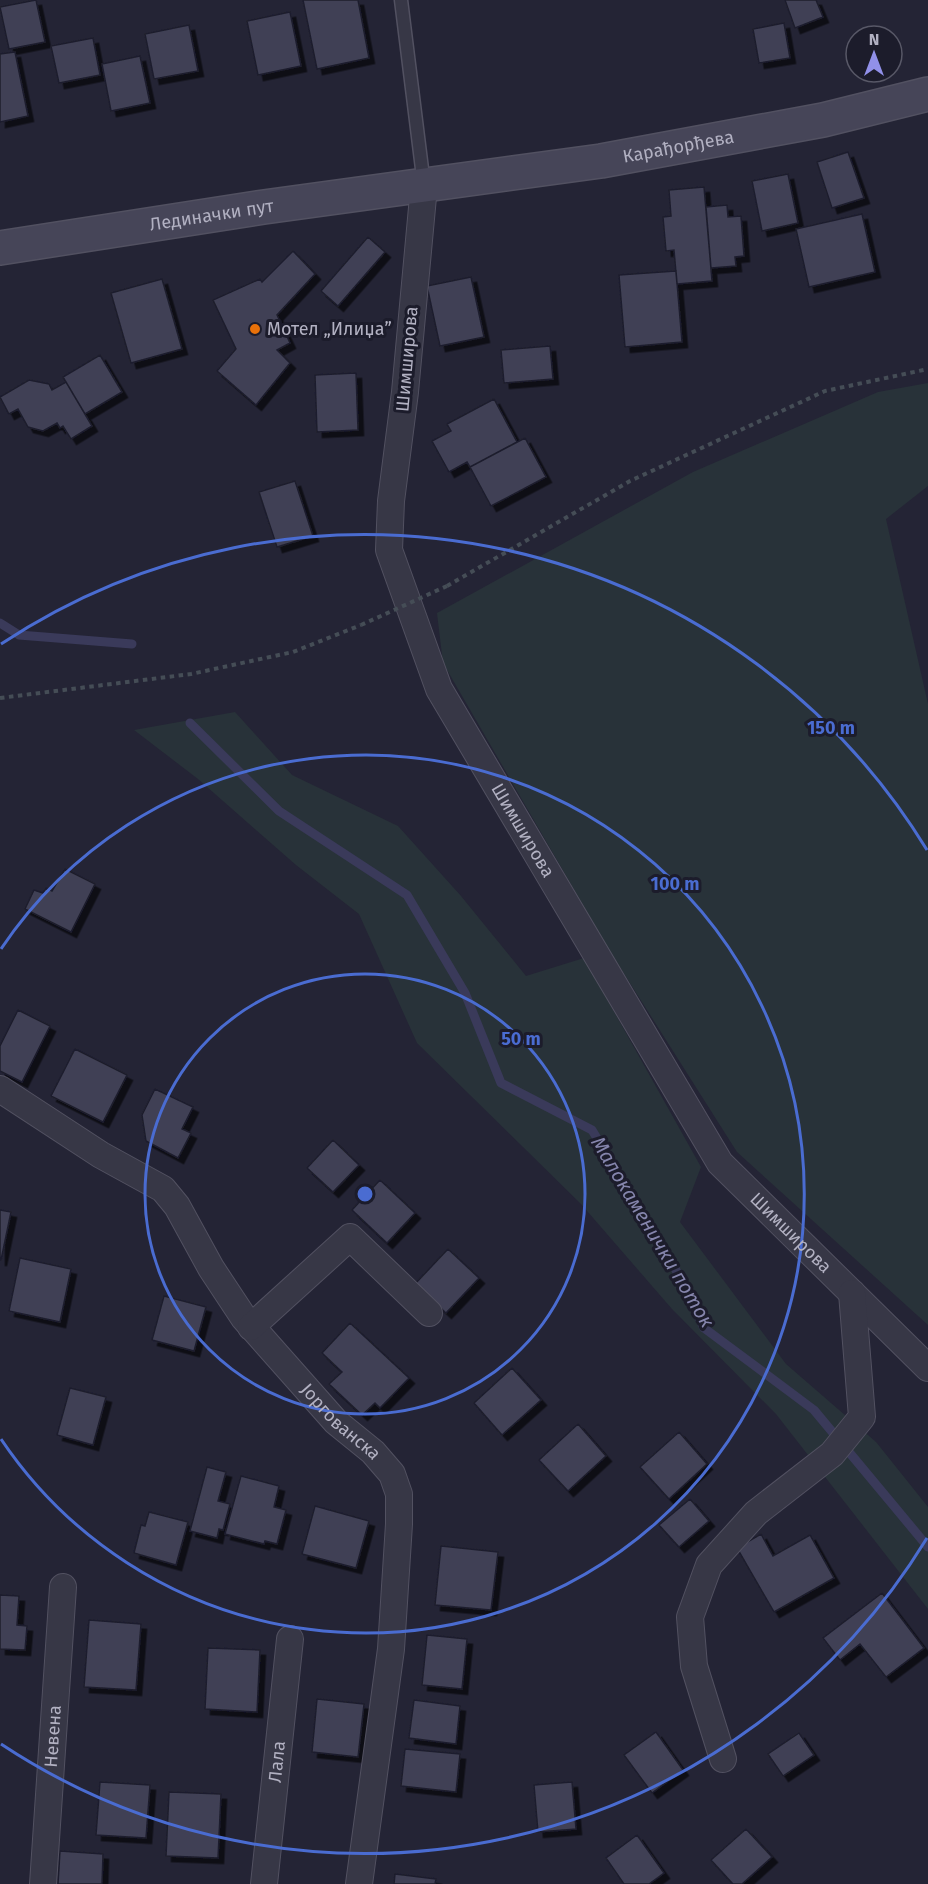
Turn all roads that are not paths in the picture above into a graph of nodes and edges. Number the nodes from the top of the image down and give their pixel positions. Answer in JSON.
{"nodes":[{"id":1,"x":401,"y":0,"type":"edge"},
{"id":2,"x":928,"y":94,"type":"edge"},
{"id":3,"x":424,"y":186,"type":"junction"},
{"id":4,"x":0,"y":248,"type":"edge"},
{"id":5,"x":0,"y":1089,"type":"edge"},
{"id":6,"x":852,"y":1293,"type":"junction"},
{"id":7,"x":429,"y":1313,"type":"dead end"},
{"id":8,"x":251,"y":1327,"type":"junction"},
{"id":9,"x":928,"y":1368,"type":"edge"},
{"id":10,"x":63,"y":1587,"type":"dead end"},
{"id":11,"x":290,"y":1639,"type":"dead end"},
{"id":12,"x":723,"y":1759,"type":"dead end"},
{"id":13,"x":43,"y":1884,"type":"edge"},
{"id":14,"x":264,"y":1884,"type":"edge"},
{"id":15,"x":359,"y":1884,"type":"edge"}],
"edges":[{"from":1,"to":3,"type":"lane"},
{"from":2,"to":3,"type":"main road","name":"Карађорђева"},
{"from":3,"to":4,"type":"main road","name":"Лединачки пут"},
{"from":3,"to":6,"type":"street","name":"Шимширова"},
{"from":5,"to":8,"type":"street","name":"Јоргованска"},
{"from":6,"to":9,"type":"street","name":"Шимширова"},
{"from":6,"to":12,"type":"street"},
{"from":7,"to":8,"type":"street"},
{"from":8,"to":15,"type":"street","name":"Јоргованска"},
{"from":10,"to":13,"type":"street","name":"Невена"},
{"from":11,"to":14,"type":"street","name":"Лала"}]}
